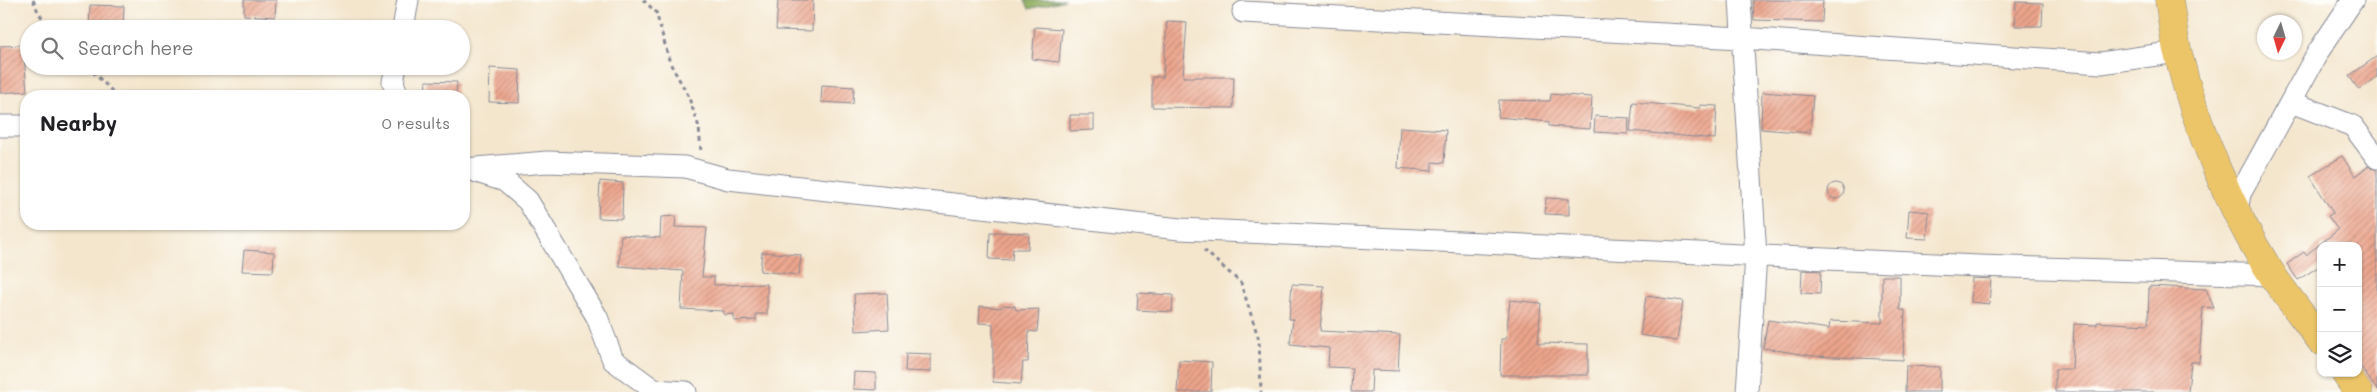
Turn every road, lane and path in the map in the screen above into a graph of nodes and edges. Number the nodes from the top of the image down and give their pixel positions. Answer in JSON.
{"nodes":[{"id":1,"x":33,"y":0,"type":"edge"},
{"id":2,"x":408,"y":0,"type":"edge"},
{"id":3,"x":643,"y":0,"type":"edge"},
{"id":4,"x":1740,"y":0,"type":"edge"},
{"id":5,"x":2169,"y":0,"type":"edge"},
{"id":6,"x":2353,"y":0,"type":"edge"},
{"id":7,"x":1243,"y":12,"type":"dead end"},
{"id":8,"x":44,"y":20,"type":"edge"},
{"id":9,"x":405,"y":20,"type":"edge"},
{"id":10,"x":1741,"y":38,"type":"junction"},
{"id":11,"x":2177,"y":52,"type":"junction"},
{"id":12,"x":96,"y":75,"type":"edge"},
{"id":13,"x":394,"y":75,"type":"edge"},
{"id":14,"x":111,"y":90,"type":"edge"},
{"id":15,"x":396,"y":90,"type":"edge"},
{"id":16,"x":2291,"y":102,"type":"junction"},
{"id":17,"x":0,"y":126,"type":"edge"},
{"id":18,"x":20,"y":126,"type":"edge"},
{"id":19,"x":701,"y":153,"type":"dead end"},
{"id":20,"x":2377,"y":158,"type":"edge"},
{"id":21,"x":470,"y":168,"type":"edge"},
{"id":22,"x":470,"y":169,"type":"edge"},
{"id":23,"x":2237,"y":212,"type":"junction"},
{"id":24,"x":1180,"y":229,"type":"junction"},
{"id":25,"x":1756,"y":256,"type":"junction"},
{"id":26,"x":2273,"y":275,"type":"junction"},
{"id":27,"x":2317,"y":336,"type":"edge"},
{"id":28,"x":2348,"y":377,"type":"edge"},
{"id":29,"x":686,"y":392,"type":"edge"},
{"id":30,"x":1261,"y":392,"type":"edge"},
{"id":31,"x":1747,"y":392,"type":"edge"},
{"id":32,"x":2358,"y":392,"type":"edge"}],
"edges":[{"from":1,"to":8,"type":"path"},
{"from":2,"to":9,"type":"street"},
{"from":3,"to":19,"type":"path"},
{"from":4,"to":10,"type":"street"},
{"from":5,"to":11,"type":"highway"},
{"from":6,"to":16,"type":"street"},
{"from":7,"to":10,"type":"street"},
{"from":10,"to":11,"type":"street"},
{"from":10,"to":25,"type":"street"},
{"from":11,"to":23,"type":"highway"},
{"from":12,"to":14,"type":"path"},
{"from":13,"to":15,"type":"street"},
{"from":16,"to":20,"type":"street"},
{"from":16,"to":23,"type":"street"},
{"from":17,"to":18,"type":"street"},
{"from":21,"to":24,"type":"street"},
{"from":22,"to":29,"type":"street"},
{"from":23,"to":26,"type":"highway"},
{"from":24,"to":25,"type":"street"},
{"from":24,"to":30,"type":"path"},
{"from":25,"to":26,"type":"street"},
{"from":25,"to":31,"type":"street"},
{"from":26,"to":27,"type":"highway"},
{"from":28,"to":32,"type":"highway"}]}
